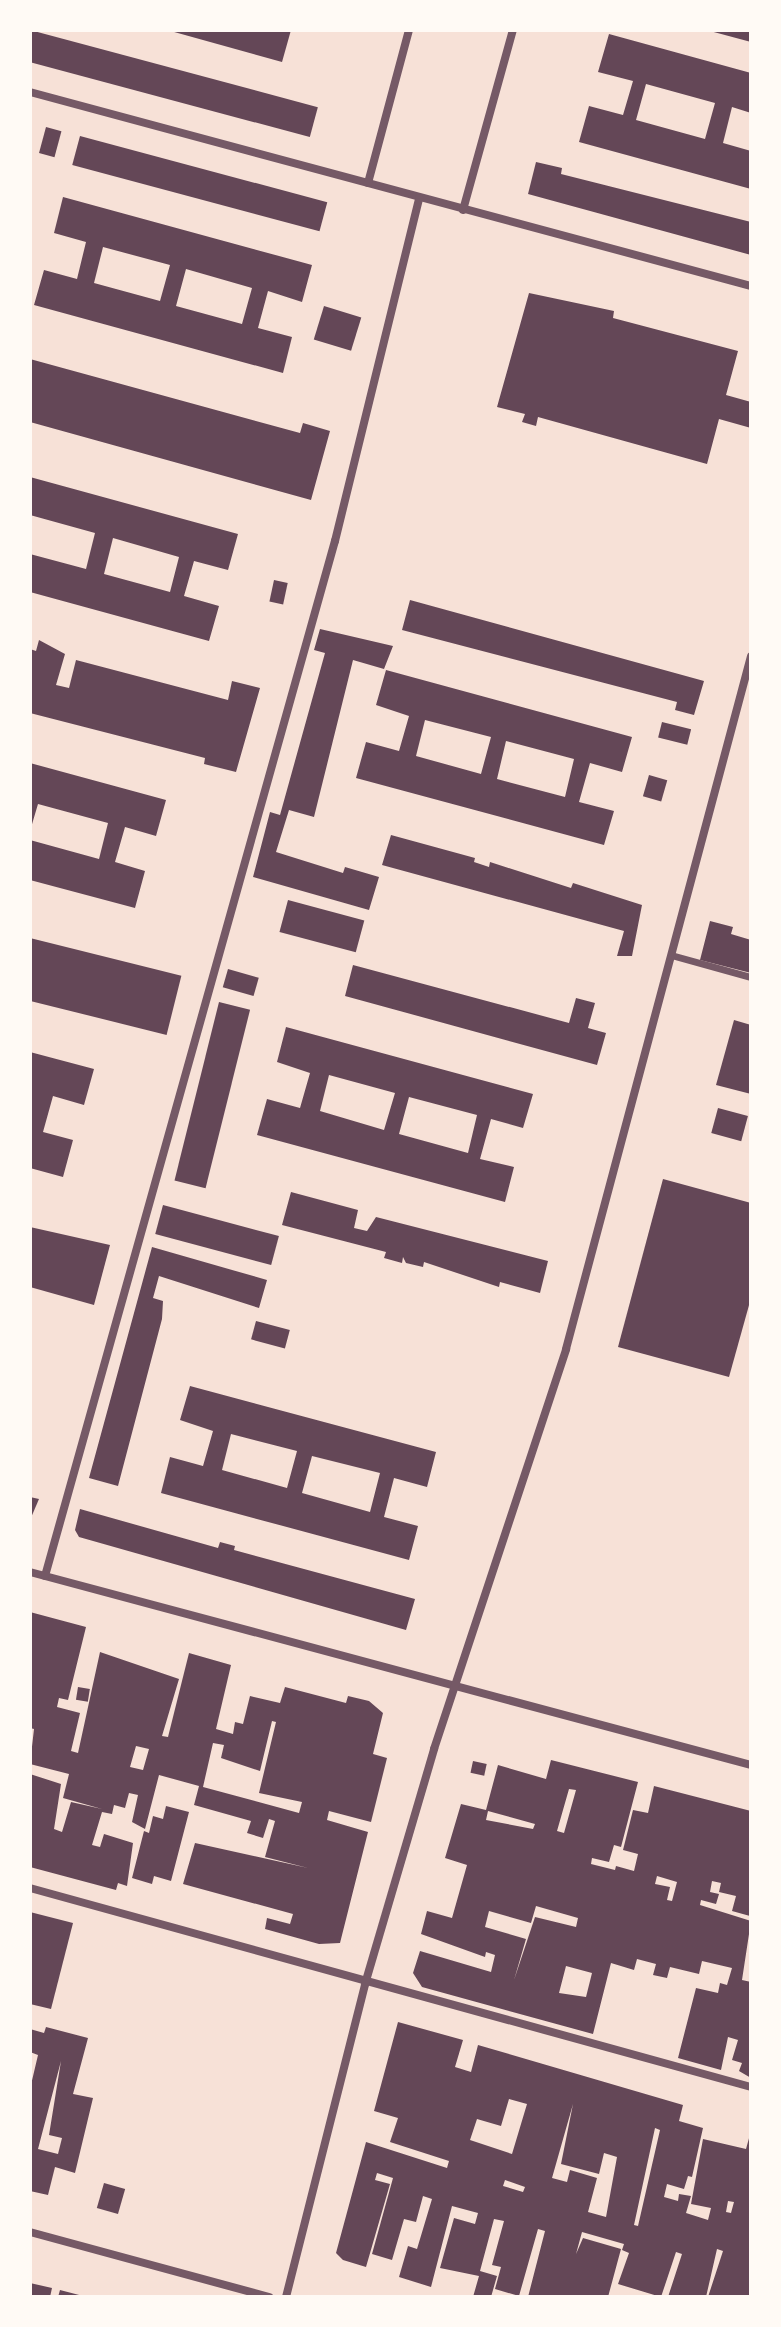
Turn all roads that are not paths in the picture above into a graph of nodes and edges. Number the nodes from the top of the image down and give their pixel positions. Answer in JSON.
{"nodes":[{"id":1,"x":409,"y":30,"type":"edge"},
{"id":2,"x":513,"y":30,"type":"edge"},
{"id":3,"x":30,"y":92,"type":"edge"},
{"id":4,"x":368,"y":183,"type":"junction"},
{"id":5,"x":419,"y":198,"type":"junction"},
{"id":6,"x":463,"y":210,"type":"junction"},
{"id":7,"x":751,"y":286,"type":"edge"},
{"id":8,"x":751,"y":656,"type":"edge"},
{"id":9,"x":671,"y":955,"type":"junction"},
{"id":10,"x":751,"y":977,"type":"edge"},
{"id":11,"x":30,"y":1572,"type":"edge"},
{"id":12,"x":45,"y":1576,"type":"junction"},
{"id":13,"x":454,"y":1689,"type":"junction"},
{"id":14,"x":751,"y":1765,"type":"edge"},
{"id":15,"x":30,"y":1888,"type":"edge"},
{"id":16,"x":365,"y":1984,"type":"junction"},
{"id":17,"x":751,"y":2087,"type":"edge"},
{"id":18,"x":30,"y":2232,"type":"edge"},
{"id":19,"x":269,"y":2297,"type":"edge"},
{"id":20,"x":286,"y":2297,"type":"edge"}],
"edges":[{"from":1,"to":4,"type":"street"},
{"from":2,"to":6,"type":"street"},
{"from":3,"to":4,"type":"street"},
{"from":4,"to":5,"type":"street"},
{"from":5,"to":6,"type":"street"},
{"from":5,"to":12,"type":"street"},
{"from":6,"to":7,"type":"street"},
{"from":8,"to":9,"type":"street"},
{"from":9,"to":10,"type":"street"},
{"from":9,"to":13,"type":"street"},
{"from":11,"to":12,"type":"street"},
{"from":12,"to":13,"type":"street"},
{"from":13,"to":14,"type":"street"},
{"from":13,"to":16,"type":"street"},
{"from":15,"to":16,"type":"street"},
{"from":16,"to":17,"type":"street"},
{"from":16,"to":20,"type":"street"},
{"from":18,"to":19,"type":"street"}]}
